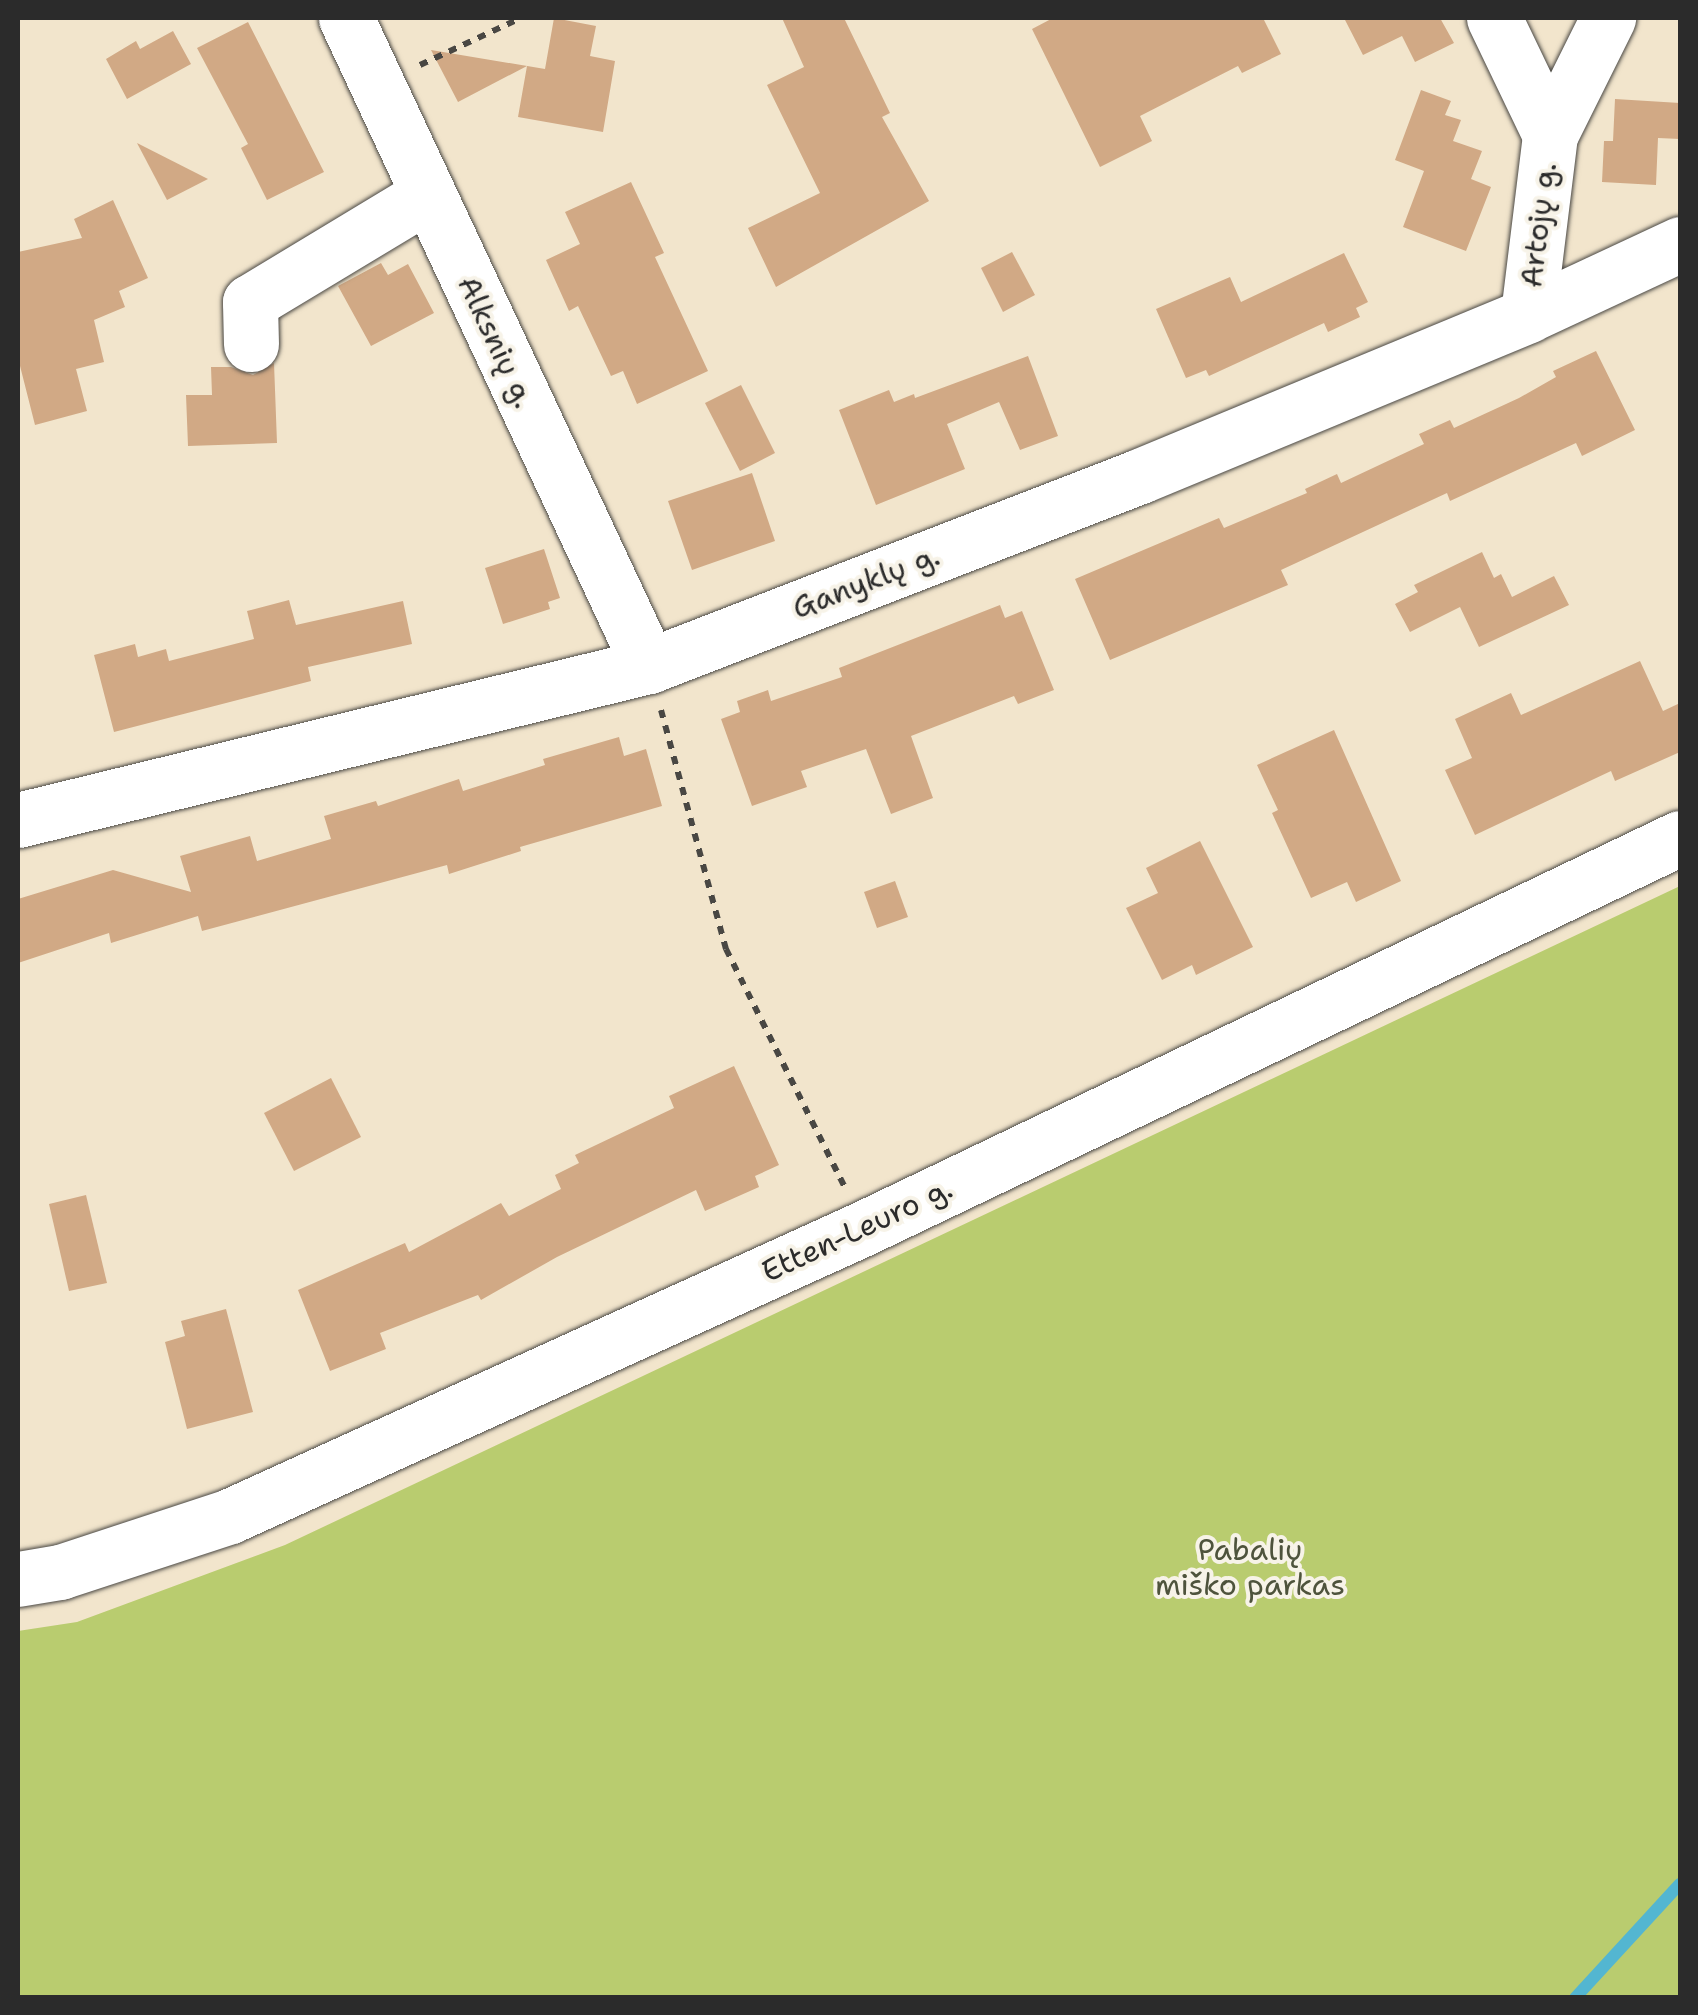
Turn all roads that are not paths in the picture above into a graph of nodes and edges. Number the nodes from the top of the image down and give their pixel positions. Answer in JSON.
{"nodes":[{"id":1,"x":346,"y":18,"type":"edge"},
{"id":2,"x":1494,"y":18,"type":"edge"},
{"id":3,"x":1608,"y":18,"type":"edge"},
{"id":4,"x":1550,"y":135,"type":"junction"},
{"id":5,"x":426,"y":196,"type":"junction"},
{"id":6,"x":1680,"y":244,"type":"edge"},
{"id":7,"x":1528,"y":315,"type":"junction"},
{"id":8,"x":250,"y":344,"type":"dead end"},
{"id":9,"x":649,"y":666,"type":"junction"},
{"id":10,"x":18,"y":820,"type":"edge"},
{"id":11,"x":1680,"y":838,"type":"edge"},
{"id":12,"x":18,"y":1579,"type":"edge"}],
"edges":[{"from":1,"to":5,"type":"street","name":"Alksnių g."},
{"from":2,"to":4,"type":"street","name":"Artojų g."},
{"from":3,"to":4,"type":"street","name":"Artojų g."},
{"from":4,"to":7,"type":"street","name":"Artojų g."},
{"from":5,"to":8,"type":"street"},
{"from":5,"to":9,"type":"street","name":"Alksnių g."},
{"from":6,"to":7,"type":"street","name":"Ganyklų g."},
{"from":7,"to":9,"type":"street","name":"Ganyklų g."},
{"from":9,"to":10,"type":"street","name":"Ganyklų g."},
{"from":11,"to":12,"type":"street","name":"Etten-Leuro g."}]}
